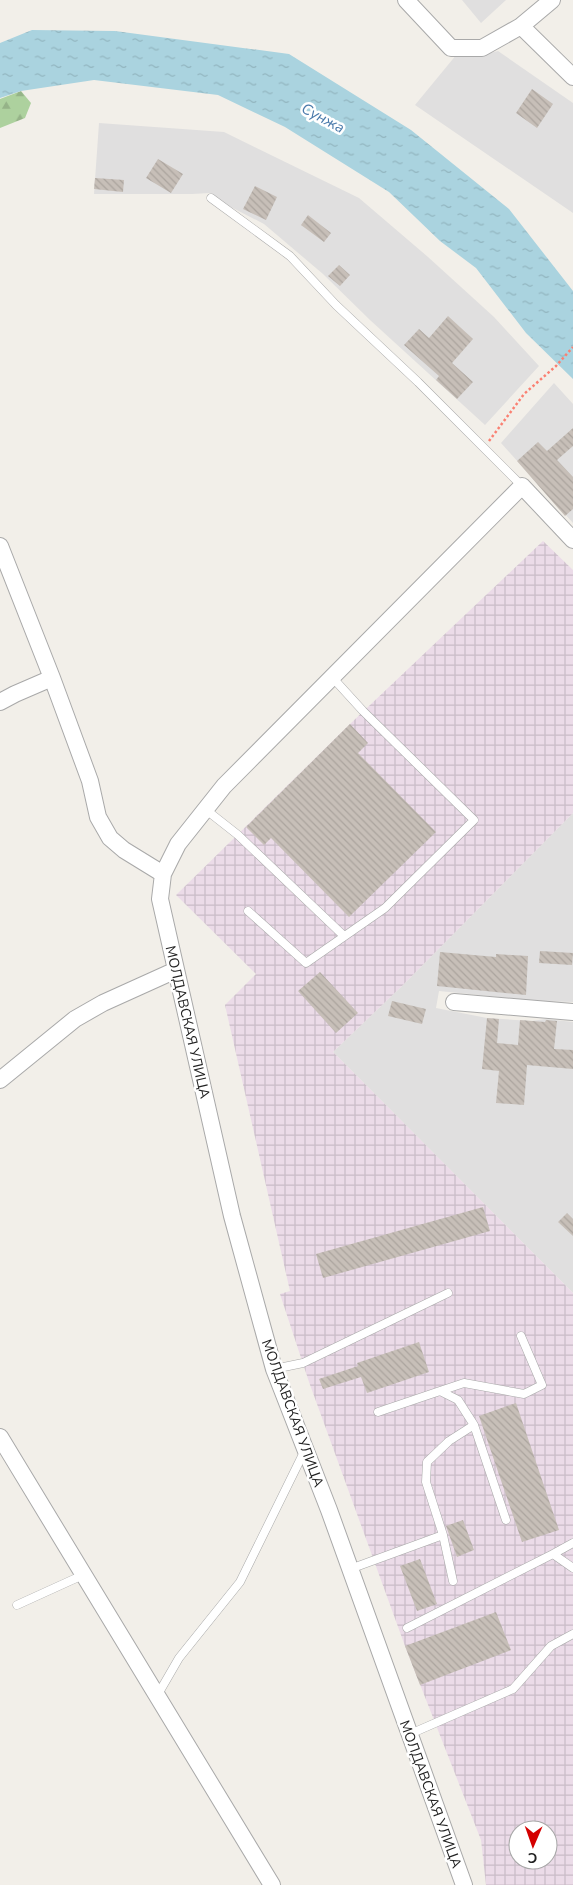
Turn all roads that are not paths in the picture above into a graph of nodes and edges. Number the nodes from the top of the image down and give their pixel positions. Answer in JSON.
{"nodes":[{"id":1,"x":406,"y":0,"type":"edge"},
{"id":2,"x":552,"y":0,"type":"edge"},
{"id":3,"x":522,"y":26,"type":"junction"},
{"id":4,"x":573,"y":76,"type":"edge"},
{"id":5,"x":211,"y":198,"type":"dead end"},
{"id":6,"x":522,"y":486,"type":"junction"},
{"id":7,"x":573,"y":540,"type":"edge"},
{"id":8,"x":0,"y":546,"type":"edge"},
{"id":9,"x":6,"y":576,"type":"edge"},
{"id":10,"x":332,"y":677,"type":"junction"},
{"id":11,"x":52,"y":678,"type":"junction"},
{"id":12,"x":0,"y":702,"type":"edge"},
{"id":13,"x":205,"y":809,"type":"junction"},
{"id":14,"x":163,"y":874,"type":"junction"},
{"id":15,"x":248,"y":911,"type":"dead end"},
{"id":16,"x":344,"y":936,"type":"junction"},
{"id":17,"x":176,"y":970,"type":"junction"},
{"id":18,"x":454,"y":1002,"type":"dead end"},
{"id":19,"x":573,"y":1012,"type":"edge"},
{"id":20,"x":0,"y":1080,"type":"edge"},
{"id":21,"x":448,"y":1293,"type":"dead end"},
{"id":22,"x":521,"y":1336,"type":"dead end"},
{"id":23,"x":274,"y":1369,"type":"junction"},
{"id":24,"x":440,"y":1391,"type":"junction"},
{"id":25,"x":378,"y":1412,"type":"dead end"},
{"id":26,"x":474,"y":1425,"type":"junction"},
{"id":27,"x":0,"y":1437,"type":"edge"},
{"id":28,"x":305,"y":1449,"type":"junction"},
{"id":29,"x":506,"y":1520,"type":"dead end"},
{"id":30,"x":443,"y":1535,"type":"junction"},
{"id":31,"x":573,"y":1543,"type":"edge"},
{"id":32,"x":553,"y":1554,"type":"junction"},
{"id":33,"x":573,"y":1568,"type":"edge"},
{"id":34,"x":350,"y":1569,"type":"junction"},
{"id":35,"x":83,"y":1575,"type":"junction"},
{"id":36,"x":454,"y":1581,"type":"dead end"},
{"id":37,"x":17,"y":1605,"type":"dead end"},
{"id":38,"x":408,"y":1628,"type":"dead end"},
{"id":39,"x":573,"y":1634,"type":"edge"},
{"id":40,"x":157,"y":1696,"type":"junction"},
{"id":41,"x":410,"y":1734,"type":"junction"},
{"id":42,"x":272,"y":1885,"type":"edge"},
{"id":43,"x":464,"y":1885,"type":"edge"}],
"edges":[{"from":1,"to":3,"type":"street"},
{"from":2,"to":3,"type":"street"},
{"from":3,"to":4,"type":"street"},
{"from":5,"to":6,"type":"lane"},
{"from":6,"to":7,"type":"street"},
{"from":6,"to":10,"type":"street","name":"МОЛДАВСКАЯ УЛИЦА"},
{"from":8,"to":9,"type":"street"},
{"from":9,"to":11,"type":"street"},
{"from":10,"to":13,"type":"street","name":"МОЛДАВСКАЯ УЛИЦА"},
{"from":10,"to":16,"type":"lane"},
{"from":11,"to":12,"type":"street"},
{"from":11,"to":14,"type":"street"},
{"from":13,"to":14,"type":"street","name":"МОЛДАВСКАЯ УЛИЦА"},
{"from":13,"to":16,"type":"lane"},
{"from":14,"to":17,"type":"street","name":"МОЛДАВСКАЯ УЛИЦА"},
{"from":15,"to":16,"type":"lane"},
{"from":17,"to":20,"type":"street"},
{"from":17,"to":23,"type":"street","name":"МОЛДАВСКАЯ УЛИЦА"},
{"from":18,"to":19,"type":"street"},
{"from":21,"to":23,"type":"lane"},
{"from":22,"to":24,"type":"lane"},
{"from":23,"to":28,"type":"street","name":"МОЛДАВСКАЯ УЛИЦА"},
{"from":24,"to":25,"type":"lane"},
{"from":24,"to":26,"type":"lane"},
{"from":26,"to":29,"type":"lane"},
{"from":26,"to":30,"type":"lane"},
{"from":27,"to":35,"type":"street"},
{"from":28,"to":34,"type":"street","name":"МОЛДАВСКАЯ УЛИЦА"},
{"from":28,"to":40,"type":"lane"},
{"from":30,"to":34,"type":"lane"},
{"from":30,"to":36,"type":"lane"},
{"from":31,"to":32,"type":"lane"},
{"from":32,"to":33,"type":"lane"},
{"from":32,"to":38,"type":"lane"},
{"from":34,"to":41,"type":"street","name":"МОЛДАВСКАЯ УЛИЦА"},
{"from":35,"to":37,"type":"lane"},
{"from":35,"to":40,"type":"street"},
{"from":39,"to":41,"type":"lane"},
{"from":40,"to":42,"type":"street"},
{"from":41,"to":43,"type":"street","name":"МОЛДАВСКАЯ УЛИЦА"}]}
